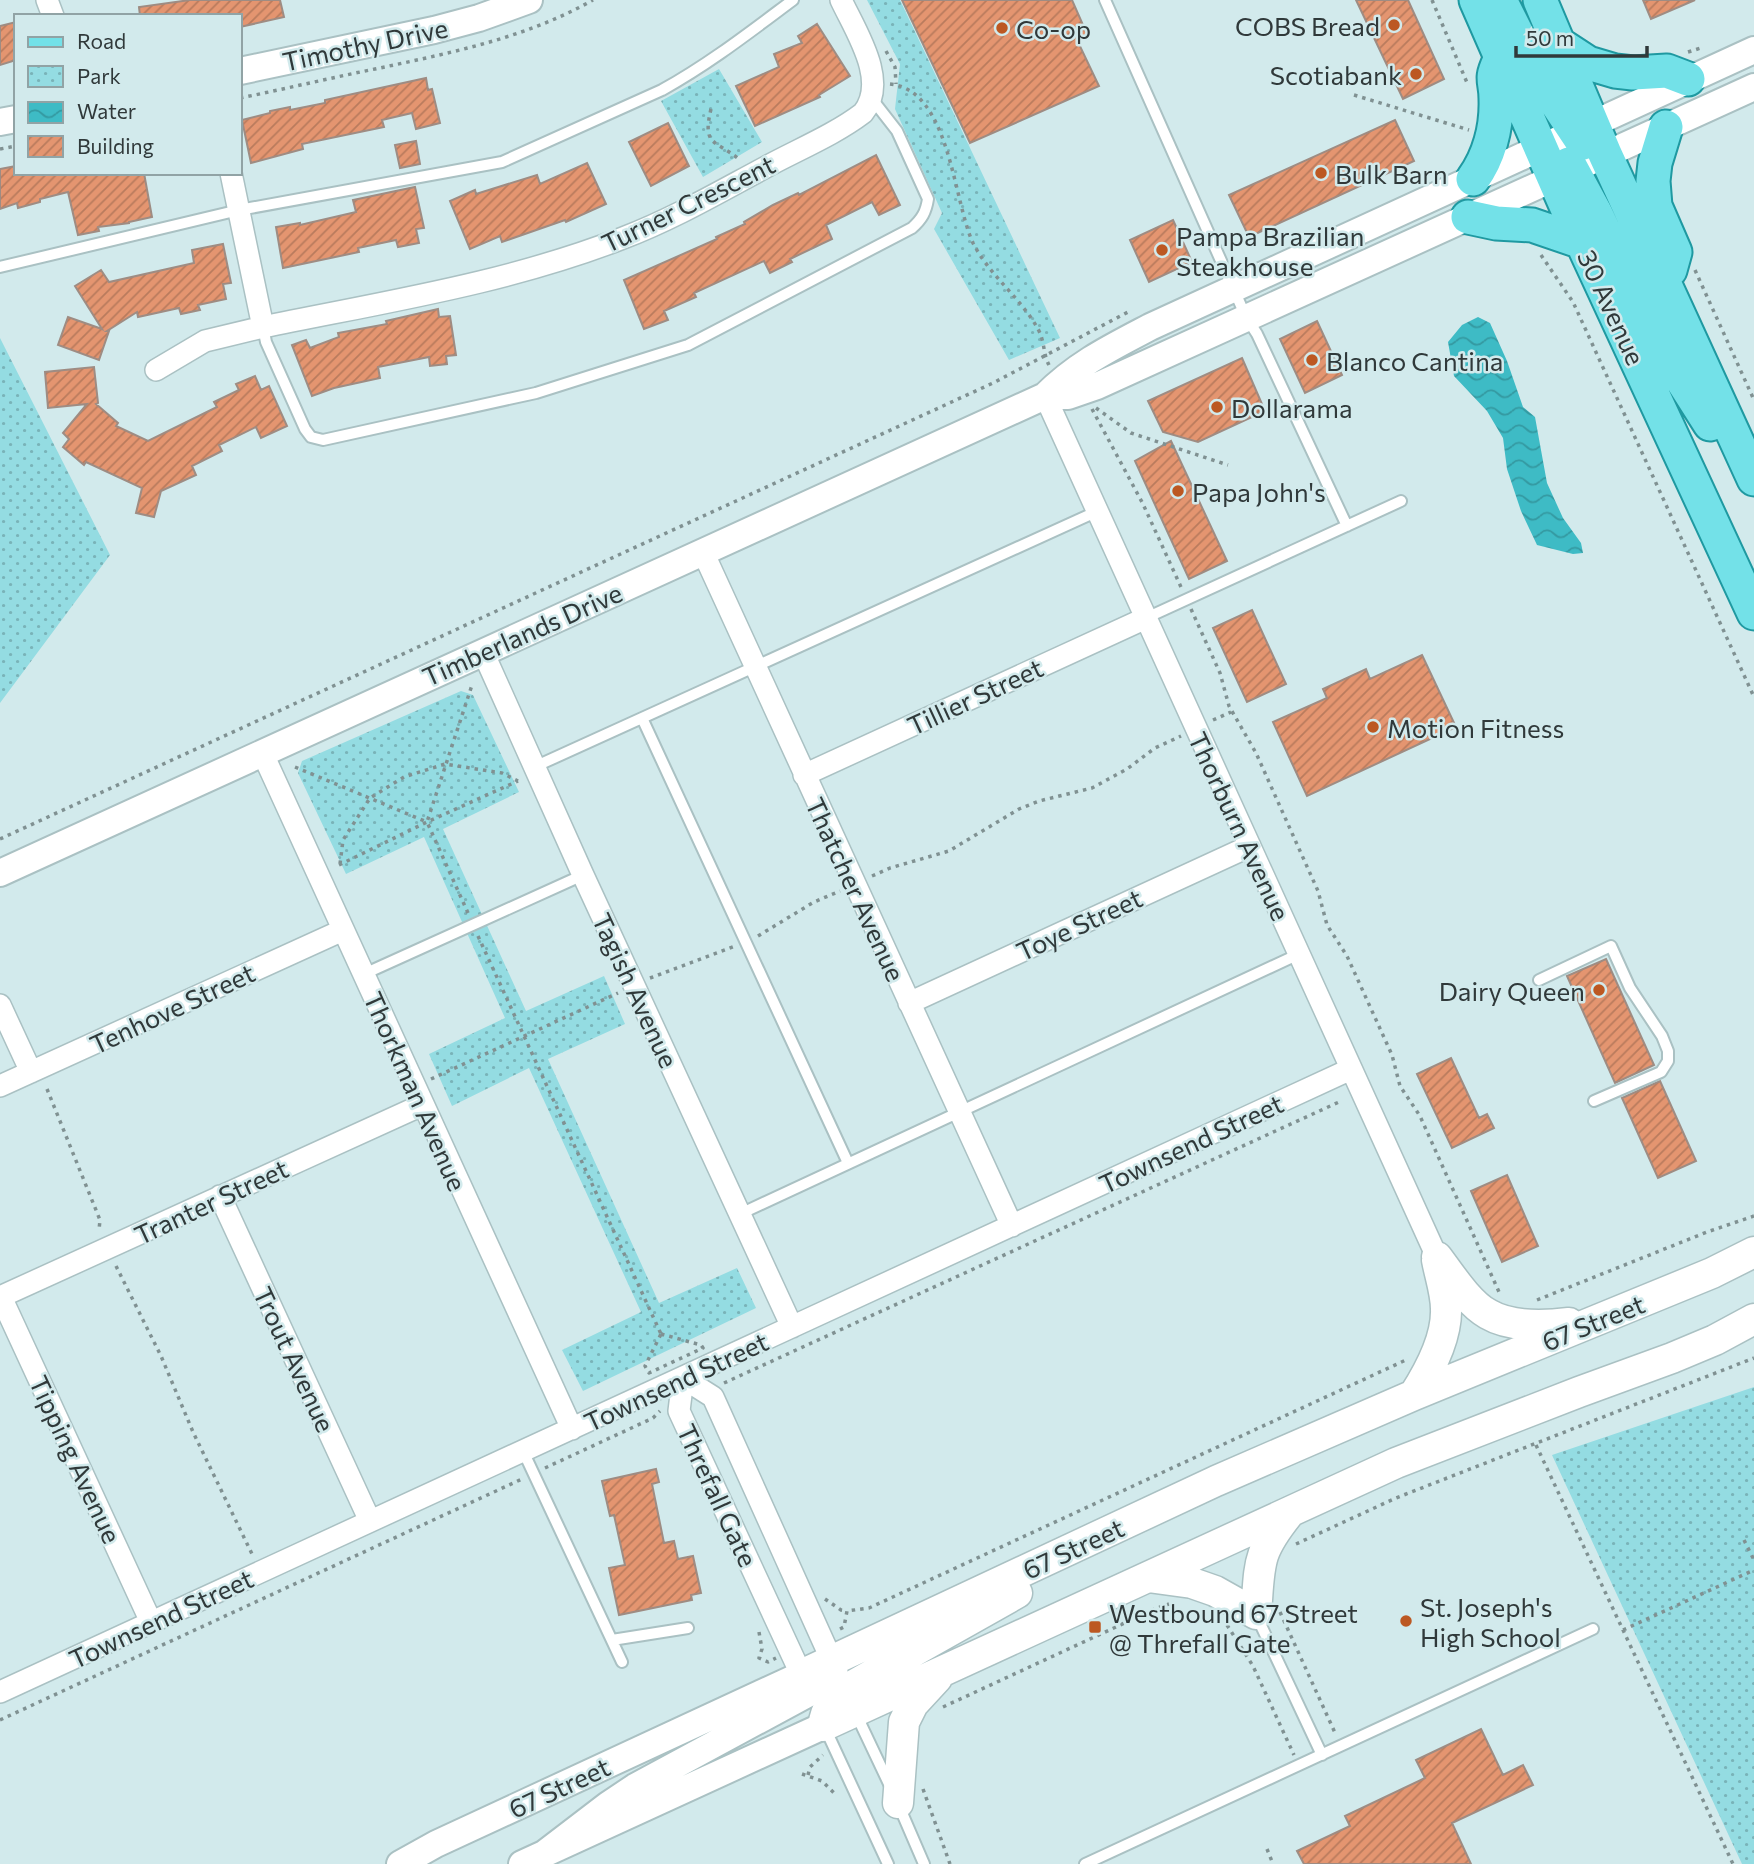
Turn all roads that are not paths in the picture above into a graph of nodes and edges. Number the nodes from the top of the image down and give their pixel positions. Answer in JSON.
{"nodes":[{"id":1,"x":793,"y":0,"type":"edge"},
{"id":2,"x":841,"y":0,"type":"edge"},
{"id":3,"x":1105,"y":0,"type":"edge"},
{"id":4,"x":1476,"y":0,"type":"edge"},
{"id":5,"x":1500,"y":0,"type":"edge"},
{"id":6,"x":1540,"y":0,"type":"edge"},
{"id":7,"x":524,"y":1,"type":"edge"},
{"id":8,"x":493,"y":6,"type":"edge"},
{"id":9,"x":1559,"y":44,"type":"junction"},
{"id":10,"x":1754,"y":50,"type":"edge"},
{"id":11,"x":1501,"y":56,"type":"junction"},
{"id":12,"x":242,"y":71,"type":"edge"},
{"id":13,"x":1688,"y":79,"type":"junction"},
{"id":14,"x":1754,"y":87,"type":"edge"},
{"id":15,"x":873,"y":91,"type":"junction"},
{"id":16,"x":1583,"y":127,"type":"junction"},
{"id":17,"x":1666,"y":127,"type":"junction"},
{"id":18,"x":1605,"y":154,"type":"junction"},
{"id":19,"x":1556,"y":165,"type":"junction"},
{"id":20,"x":231,"y":175,"type":"edge"},
{"id":21,"x":1474,"y":179,"type":"junction"},
{"id":22,"x":239,"y":210,"type":"junction"},
{"id":23,"x":1468,"y":217,"type":"junction"},
{"id":24,"x":1582,"y":242,"type":"junction"},
{"id":25,"x":0,"y":267,"type":"edge"},
{"id":26,"x":1665,"y":286,"type":"junction"},
{"id":27,"x":1233,"y":287,"type":"junction"},
{"id":28,"x":1247,"y":317,"type":"junction"},
{"id":29,"x":263,"y":327,"type":"junction"},
{"id":30,"x":156,"y":370,"type":"dead end"},
{"id":31,"x":1045,"y":396,"type":"junction"},
{"id":32,"x":1754,"y":480,"type":"edge"},
{"id":33,"x":1754,"y":486,"type":"edge"},
{"id":34,"x":1401,"y":501,"type":"dead end"},
{"id":35,"x":1098,"y":511,"type":"junction"},
{"id":36,"x":1348,"y":526,"type":"junction"},
{"id":37,"x":703,"y":552,"type":"junction"},
{"id":38,"x":1754,"y":613,"type":"edge"},
{"id":39,"x":1146,"y":618,"type":"junction"},
{"id":40,"x":483,"y":652,"type":"junction"},
{"id":41,"x":754,"y":667,"type":"junction"},
{"id":42,"x":642,"y":718,"type":"junction"},
{"id":43,"x":262,"y":752,"type":"junction"},
{"id":44,"x":534,"y":767,"type":"junction"},
{"id":45,"x":804,"y":775,"type":"junction"},
{"id":46,"x":1250,"y":846,"type":"junction"},
{"id":47,"x":0,"y":873,"type":"edge"},
{"id":48,"x":583,"y":875,"type":"junction"},
{"id":49,"x":343,"y":930,"type":"junction"},
{"id":50,"x":1299,"y":954,"type":"junction"},
{"id":51,"x":364,"y":974,"type":"junction"},
{"id":52,"x":1539,"y":980,"type":"dead end"},
{"id":53,"x":909,"y":1003,"type":"junction"},
{"id":54,"x":0,"y":1005,"type":"edge"},
{"id":55,"x":1351,"y":1069,"type":"junction"},
{"id":56,"x":31,"y":1072,"type":"junction"},
{"id":57,"x":0,"y":1086,"type":"edge"},
{"id":58,"x":1594,"y":1101,"type":"dead end"},
{"id":59,"x":422,"y":1105,"type":"junction"},
{"id":60,"x":959,"y":1112,"type":"junction"},
{"id":61,"x":848,"y":1163,"type":"junction"},
{"id":62,"x":220,"y":1196,"type":"junction"},
{"id":63,"x":740,"y":1214,"type":"junction"},
{"id":64,"x":1012,"y":1226,"type":"junction"},
{"id":65,"x":1754,"y":1252,"type":"edge"},
{"id":66,"x":1437,"y":1256,"type":"junction"},
{"id":67,"x":0,"y":1297,"type":"edge"},
{"id":68,"x":1754,"y":1319,"type":"edge"},
{"id":69,"x":1597,"y":1320,"type":"junction"},
{"id":70,"x":792,"y":1327,"type":"junction"},
{"id":71,"x":1754,"y":1339,"type":"edge"},
{"id":72,"x":1672,"y":1358,"type":"junction"},
{"id":73,"x":683,"y":1378,"type":"junction"},
{"id":74,"x":1415,"y":1395,"type":"junction"},
{"id":75,"x":572,"y":1429,"type":"junction"},
{"id":76,"x":523,"y":1451,"type":"junction"},
{"id":77,"x":1216,"y":1481,"type":"junction"},
{"id":78,"x":1292,"y":1509,"type":"junction"},
{"id":79,"x":370,"y":1521,"type":"junction"},
{"id":80,"x":1148,"y":1577,"type":"junction"},
{"id":81,"x":1266,"y":1609,"type":"junction"},
{"id":82,"x":150,"y":1622,"type":"junction"},
{"id":83,"x":688,"y":1628,"type":"dead end"},
{"id":84,"x":1593,"y":1629,"type":"dead end"},
{"id":85,"x":612,"y":1640,"type":"junction"},
{"id":86,"x":832,"y":1660,"type":"junction"},
{"id":87,"x":622,"y":1662,"type":"dead end"},
{"id":88,"x":945,"y":1670,"type":"junction"},
{"id":89,"x":805,"y":1684,"type":"junction"},
{"id":90,"x":0,"y":1692,"type":"edge"},
{"id":91,"x":850,"y":1701,"type":"junction"},
{"id":92,"x":823,"y":1726,"type":"junction"},
{"id":93,"x":1322,"y":1755,"type":"junction"},
{"id":94,"x":910,"y":1794,"type":"junction"},
{"id":95,"x":533,"y":1859,"type":"edge"},
{"id":96,"x":400,"y":1864,"type":"edge"},
{"id":97,"x":888,"y":1864,"type":"edge"},
{"id":98,"x":925,"y":1864,"type":"edge"},
{"id":99,"x":1086,"y":1864,"type":"edge"}],
"edges":[{"from":1,"to":22,"type":"lane"},
{"from":2,"to":15,"type":"street"},
{"from":3,"to":27,"type":"lane"},
{"from":4,"to":11,"type":"main road","name":"30 Avenue"},
{"from":5,"to":16,"type":"main road"},
{"from":6,"to":9,"type":"main road"},
{"from":7,"to":8,"type":"street","name":"Timothy Drive"},
{"from":8,"to":12,"type":"street","name":"Timothy Drive"},
{"from":9,"to":13,"type":"main road"},
{"from":9,"to":16,"type":"main road"},
{"from":10,"to":13,"type":"street"},
{"from":11,"to":19,"type":"main road","name":"30 Avenue"},
{"from":11,"to":21,"type":"main road"},
{"from":13,"to":16,"type":"street"},
{"from":14,"to":17,"type":"street"},
{"from":15,"to":29,"type":"street","name":"Turner Crescent"},
{"from":15,"to":29,"type":"lane"},
{"from":16,"to":18,"type":"main road"},
{"from":16,"to":19,"type":"street"},
{"from":17,"to":18,"type":"street"},
{"from":17,"to":26,"type":"main road"},
{"from":18,"to":19,"type":"street"},
{"from":18,"to":26,"type":"main road"},
{"from":19,"to":21,"type":"street","name":"Timberlands Drive"},
{"from":19,"to":23,"type":"street","name":"Timberlands Drive"},
{"from":19,"to":24,"type":"main road","name":"30 Avenue"},
{"from":19,"to":33,"type":"main road"},
{"from":20,"to":22,"type":"street"},
{"from":21,"to":27,"type":"street","name":"Timberlands Drive"},
{"from":22,"to":25,"type":"lane"},
{"from":22,"to":29,"type":"street"},
{"from":23,"to":24,"type":"main road"},
{"from":23,"to":28,"type":"street","name":"Timberlands Drive"},
{"from":24,"to":38,"type":"main road","name":"30 Avenue"},
{"from":26,"to":32,"type":"main road"},
{"from":27,"to":28,"type":"lane"},
{"from":27,"to":31,"type":"street","name":"Timberlands Drive"},
{"from":28,"to":31,"type":"street","name":"Timberlands Drive"},
{"from":28,"to":36,"type":"lane"},
{"from":29,"to":30,"type":"street","name":"Turner Crescent"},
{"from":31,"to":35,"type":"street","name":"Thorburn Avenue"},
{"from":31,"to":37,"type":"street","name":"Timberlands Drive"},
{"from":34,"to":36,"type":"lane"},
{"from":35,"to":39,"type":"street","name":"Thorburn Avenue"},
{"from":35,"to":41,"type":"lane"},
{"from":36,"to":39,"type":"lane"},
{"from":37,"to":40,"type":"street","name":"Timberlands Drive"},
{"from":37,"to":41,"type":"street","name":"Thatcher Avenue"},
{"from":39,"to":45,"type":"street","name":"Tillier Street"},
{"from":39,"to":46,"type":"street","name":"Thorburn Avenue"},
{"from":40,"to":43,"type":"street","name":"Timberlands Drive"},
{"from":40,"to":44,"type":"street","name":"Tagish Avenue"},
{"from":41,"to":42,"type":"lane"},
{"from":41,"to":45,"type":"street","name":"Thatcher Avenue"},
{"from":42,"to":44,"type":"lane"},
{"from":42,"to":61,"type":"lane"},
{"from":43,"to":47,"type":"street","name":"Timberlands Drive"},
{"from":43,"to":49,"type":"street","name":"Thorkman Avenue"},
{"from":44,"to":48,"type":"street","name":"Tagish Avenue"},
{"from":45,"to":53,"type":"street","name":"Thatcher Avenue"},
{"from":46,"to":50,"type":"street","name":"Thorburn Avenue"},
{"from":46,"to":53,"type":"street","name":"Toye Street"},
{"from":48,"to":51,"type":"lane"},
{"from":48,"to":63,"type":"street","name":"Tagish Avenue"},
{"from":49,"to":51,"type":"street","name":"Thorkman Avenue"},
{"from":49,"to":56,"type":"street","name":"Tenhove Street"},
{"from":50,"to":55,"type":"street","name":"Thorburn Avenue"},
{"from":50,"to":60,"type":"lane"},
{"from":51,"to":59,"type":"street","name":"Thorkman Avenue"},
{"from":52,"to":58,"type":"lane"},
{"from":53,"to":60,"type":"street","name":"Thatcher Avenue"},
{"from":54,"to":56,"type":"street"},
{"from":55,"to":64,"type":"street","name":"Townsend Street"},
{"from":55,"to":66,"type":"street","name":"Thorburn Avenue"},
{"from":56,"to":57,"type":"street","name":"Tenhove Street"},
{"from":59,"to":62,"type":"street","name":"Tranter Street"},
{"from":59,"to":75,"type":"street","name":"Thorkman Avenue"},
{"from":60,"to":61,"type":"lane"},
{"from":60,"to":64,"type":"street","name":"Thatcher Avenue"},
{"from":61,"to":63,"type":"lane"},
{"from":62,"to":67,"type":"street","name":"Tranter Street"},
{"from":62,"to":79,"type":"street","name":"Trout Avenue"},
{"from":63,"to":70,"type":"street","name":"Tagish Avenue"},
{"from":64,"to":70,"type":"street","name":"Townsend Street"},
{"from":65,"to":69,"type":"main road","name":"67 Street"},
{"from":66,"to":69,"type":"main road"},
{"from":66,"to":74,"type":"main road"},
{"from":67,"to":82,"type":"street","name":"Tipping Avenue"},
{"from":68,"to":72,"type":"main road","name":"67 Street"},
{"from":69,"to":74,"type":"main road","name":"67 Street"},
{"from":70,"to":73,"type":"street","name":"Townsend Street"},
{"from":71,"to":72,"type":"main road"},
{"from":72,"to":78,"type":"main road","name":"67 Street"},
{"from":73,"to":75,"type":"street","name":"Townsend Street"},
{"from":73,"to":86,"type":"street","name":"Threfall Gate"},
{"from":73,"to":89,"type":"street","name":"Threfall Gate"},
{"from":74,"to":77,"type":"main road","name":"67 Street"},
{"from":75,"to":76,"type":"street","name":"Townsend Street"},
{"from":76,"to":79,"type":"street","name":"Townsend Street"},
{"from":76,"to":85,"type":"lane"},
{"from":77,"to":86,"type":"main road","name":"67 Street"},
{"from":77,"to":91,"type":"main road"},
{"from":78,"to":80,"type":"main road","name":"67 Street"},
{"from":78,"to":81,"type":"main road"},
{"from":79,"to":82,"type":"street","name":"Townsend Street"},
{"from":80,"to":81,"type":"main road"},
{"from":80,"to":88,"type":"main road","name":"67 Street"},
{"from":81,"to":93,"type":"lane"},
{"from":82,"to":90,"type":"street","name":"Townsend Street"},
{"from":83,"to":85,"type":"lane"},
{"from":84,"to":93,"type":"lane"},
{"from":85,"to":87,"type":"lane"},
{"from":86,"to":89,"type":"main road","name":"67 Street"},
{"from":86,"to":91,"type":"street","name":"Threfall Gate"},
{"from":88,"to":91,"type":"main road","name":"67 Street"},
{"from":88,"to":94,"type":"main road"},
{"from":89,"to":92,"type":"street","name":"Threfall Gate"},
{"from":89,"to":95,"type":"street"},
{"from":89,"to":96,"type":"street","name":"67 Street"},
{"from":91,"to":92,"type":"main road","name":"67 Street"},
{"from":91,"to":94,"type":"lane"},
{"from":92,"to":95,"type":"street","name":"67 Street"},
{"from":92,"to":97,"type":"lane"},
{"from":93,"to":99,"type":"lane"},
{"from":94,"to":98,"type":"lane"}]}
